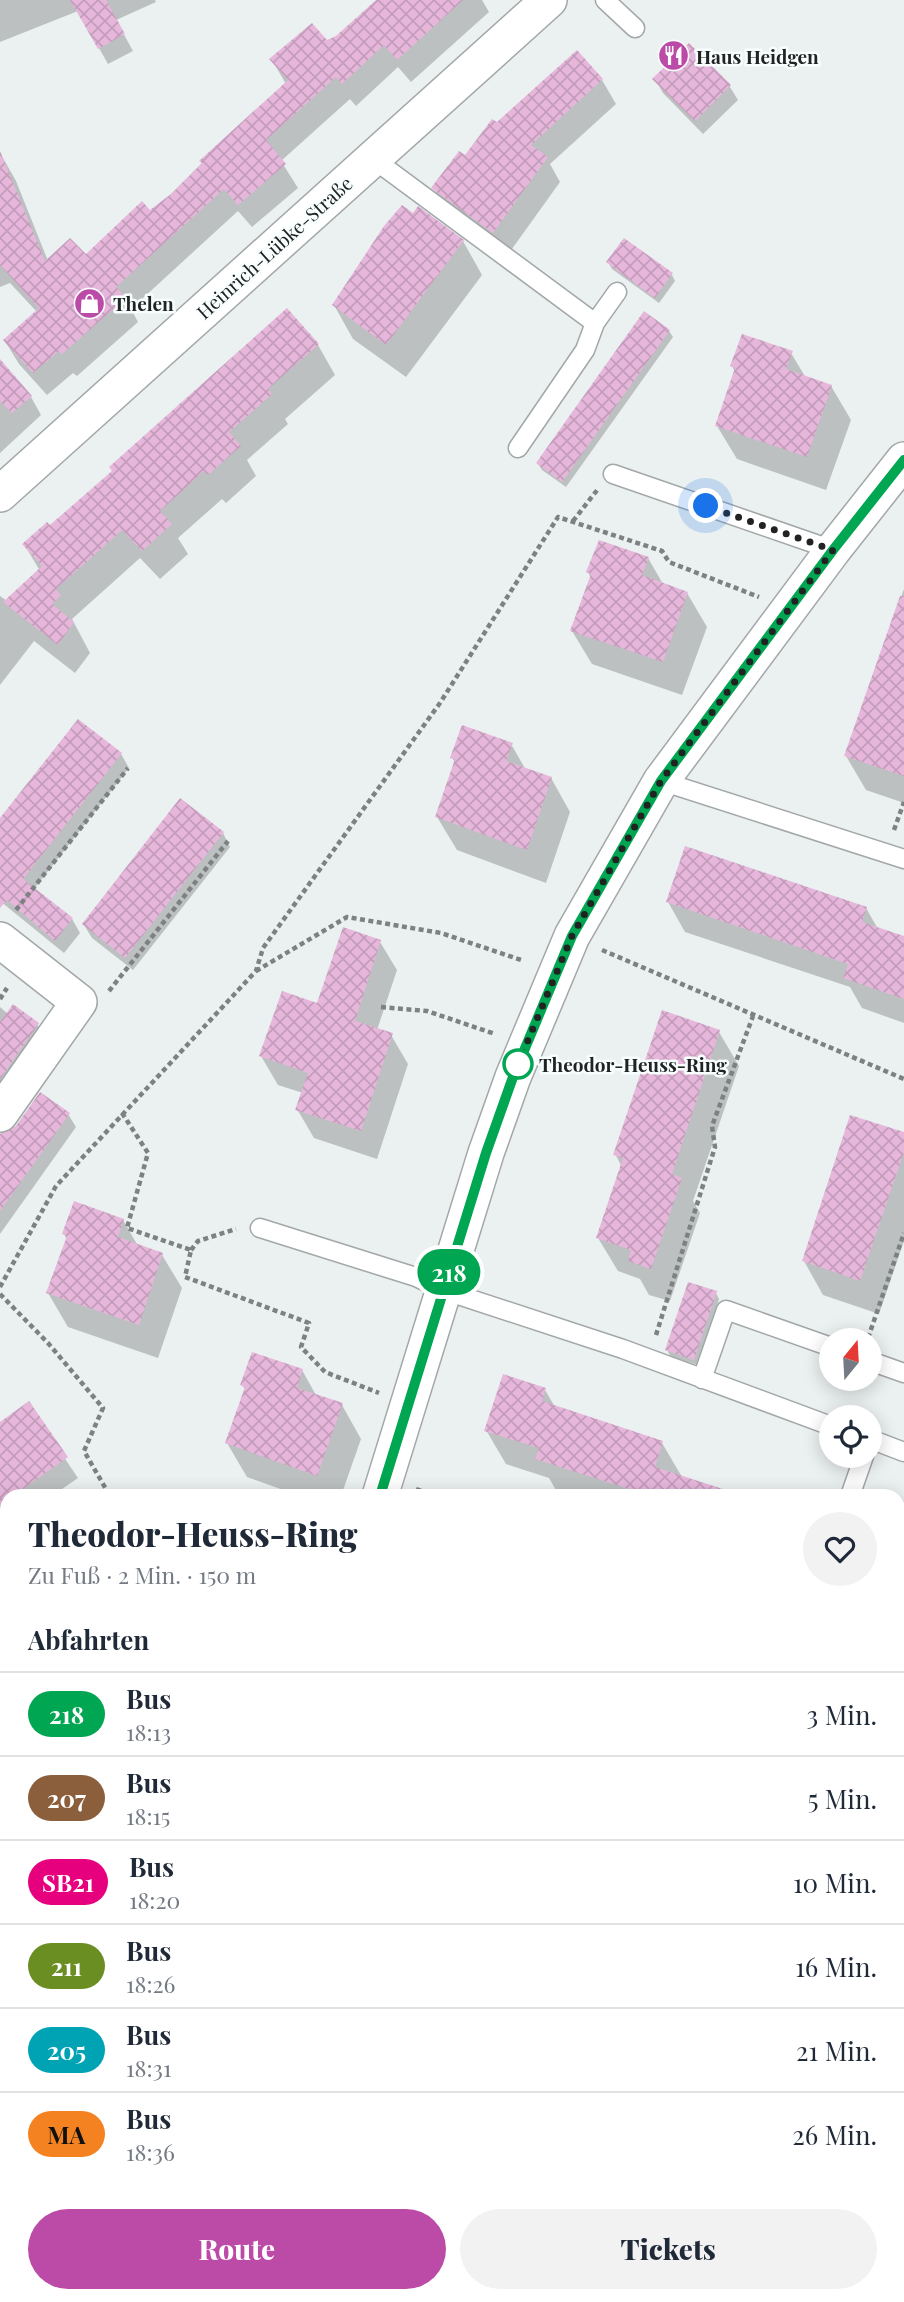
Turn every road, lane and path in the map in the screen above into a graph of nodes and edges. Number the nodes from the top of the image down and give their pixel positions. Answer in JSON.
{"nodes":[{"id":1,"x":549,"y":0,"type":"edge"},
{"id":2,"x":605,"y":0,"type":"edge"},
{"id":3,"x":635,"y":28,"type":"dead end"},
{"id":4,"x":372,"y":158,"type":"junction"},
{"id":5,"x":617,"y":292,"type":"dead end"},
{"id":6,"x":595,"y":323,"type":"junction"},
{"id":7,"x":518,"y":448,"type":"dead end"},
{"id":8,"x":904,"y":460,"type":"edge"},
{"id":9,"x":613,"y":474,"type":"joint"},
{"id":10,"x":0,"y":494,"type":"edge"},
{"id":11,"x":573,"y":522,"type":"junction"},
{"id":12,"x":833,"y":550,"type":"junction"},
{"id":13,"x":789,"y":608,"type":"junction"},
{"id":14,"x":128,"y":768,"type":"dead end"},
{"id":15,"x":661,"y":781,"type":"junction"},
{"id":16,"x":228,"y":841,"type":"dead end"},
{"id":17,"x":904,"y":859,"type":"edge"},
{"id":18,"x":4,"y":930,"type":"edge"},
{"id":19,"x":572,"y":936,"type":"junction"},
{"id":20,"x":256,"y":971,"type":"junction"},
{"id":21,"x":554,"y":977,"type":"junction"},
{"id":22,"x":79,"y":1002,"type":"junction"},
{"id":23,"x":381,"y":1007,"type":"dead end"},
{"id":24,"x":753,"y":1016,"type":"junction"},
{"id":25,"x":524,"y":1051,"type":"junction"},
{"id":26,"x":904,"y":1079,"type":"edge"},
{"id":27,"x":122,"y":1113,"type":"junction"},
{"id":28,"x":0,"y":1114,"type":"edge"},
{"id":29,"x":260,"y":1228,"type":"joint"},
{"id":30,"x":904,"y":1233,"type":"edge"},
{"id":31,"x":191,"y":1250,"type":"junction"},
{"id":32,"x":0,"y":1287,"type":"edge"},
{"id":33,"x":443,"y":1290,"type":"junction"},
{"id":34,"x":0,"y":1294,"type":"edge"},
{"id":35,"x":871,"y":1328,"type":"edge"},
{"id":36,"x":819,"y":1343,"type":"edge"},
{"id":37,"x":648,"y":1358,"type":"junction"},
{"id":38,"x":882,"y":1366,"type":"edge"},
{"id":39,"x":904,"y":1374,"type":"edge"},
{"id":40,"x":702,"y":1379,"type":"junction"},
{"id":41,"x":408,"y":1404,"type":"junction"},
{"id":42,"x":819,"y":1422,"type":"edge"},
{"id":43,"x":882,"y":1444,"type":"edge"},
{"id":44,"x":904,"y":1451,"type":"edge"},
{"id":45,"x":860,"y":1468,"type":"edge"},
{"id":46,"x":106,"y":1489,"type":"edge"},
{"id":47,"x":382,"y":1489,"type":"edge"},
{"id":48,"x":852,"y":1489,"type":"edge"}],
"edges":[{"from":1,"to":4,"type":"street","name":"Heinrich-Lübke-Straße"},
{"from":2,"to":3,"type":"lane"},
{"from":4,"to":6,"type":"lane"},
{"from":4,"to":10,"type":"street","name":"Heinrich-Lübke-Straße"},
{"from":5,"to":6,"type":"lane"},
{"from":6,"to":7,"type":"lane"},
{"from":8,"to":12,"type":"street"},
{"from":9,"to":11,"type":"path"},
{"from":9,"to":12,"type":"lane"},
{"from":11,"to":13,"type":"path"},
{"from":11,"to":20,"type":"path"},
{"from":12,"to":13,"type":"street"},
{"from":13,"to":15,"type":"street"},
{"from":14,"to":18,"type":"path"},
{"from":15,"to":17,"type":"lane"},
{"from":15,"to":19,"type":"street"},
{"from":16,"to":22,"type":"path"},
{"from":18,"to":22,"type":"street"},
{"from":19,"to":21,"type":"street"},
{"from":19,"to":24,"type":"path"},
{"from":20,"to":21,"type":"path"},
{"from":20,"to":27,"type":"path"},
{"from":21,"to":25,"type":"street"},
{"from":22,"to":28,"type":"street"},
{"from":23,"to":25,"type":"path"},
{"from":24,"to":26,"type":"path"},
{"from":24,"to":37,"type":"path"},
{"from":25,"to":33,"type":"street"},
{"from":27,"to":31,"type":"path"},
{"from":27,"to":32,"type":"path"},
{"from":29,"to":31,"type":"path"},
{"from":29,"to":33,"type":"lane"},
{"from":30,"to":35,"type":"path"},
{"from":31,"to":41,"type":"path"},
{"from":33,"to":37,"type":"lane"},
{"from":33,"to":41,"type":"street"},
{"from":34,"to":46,"type":"path"},
{"from":36,"to":40,"type":"lane"},
{"from":37,"to":40,"type":"lane"},
{"from":38,"to":39,"type":"lane"},
{"from":40,"to":42,"type":"lane"},
{"from":41,"to":47,"type":"street"},
{"from":43,"to":44,"type":"lane"},
{"from":45,"to":48,"type":"lane"}]}
